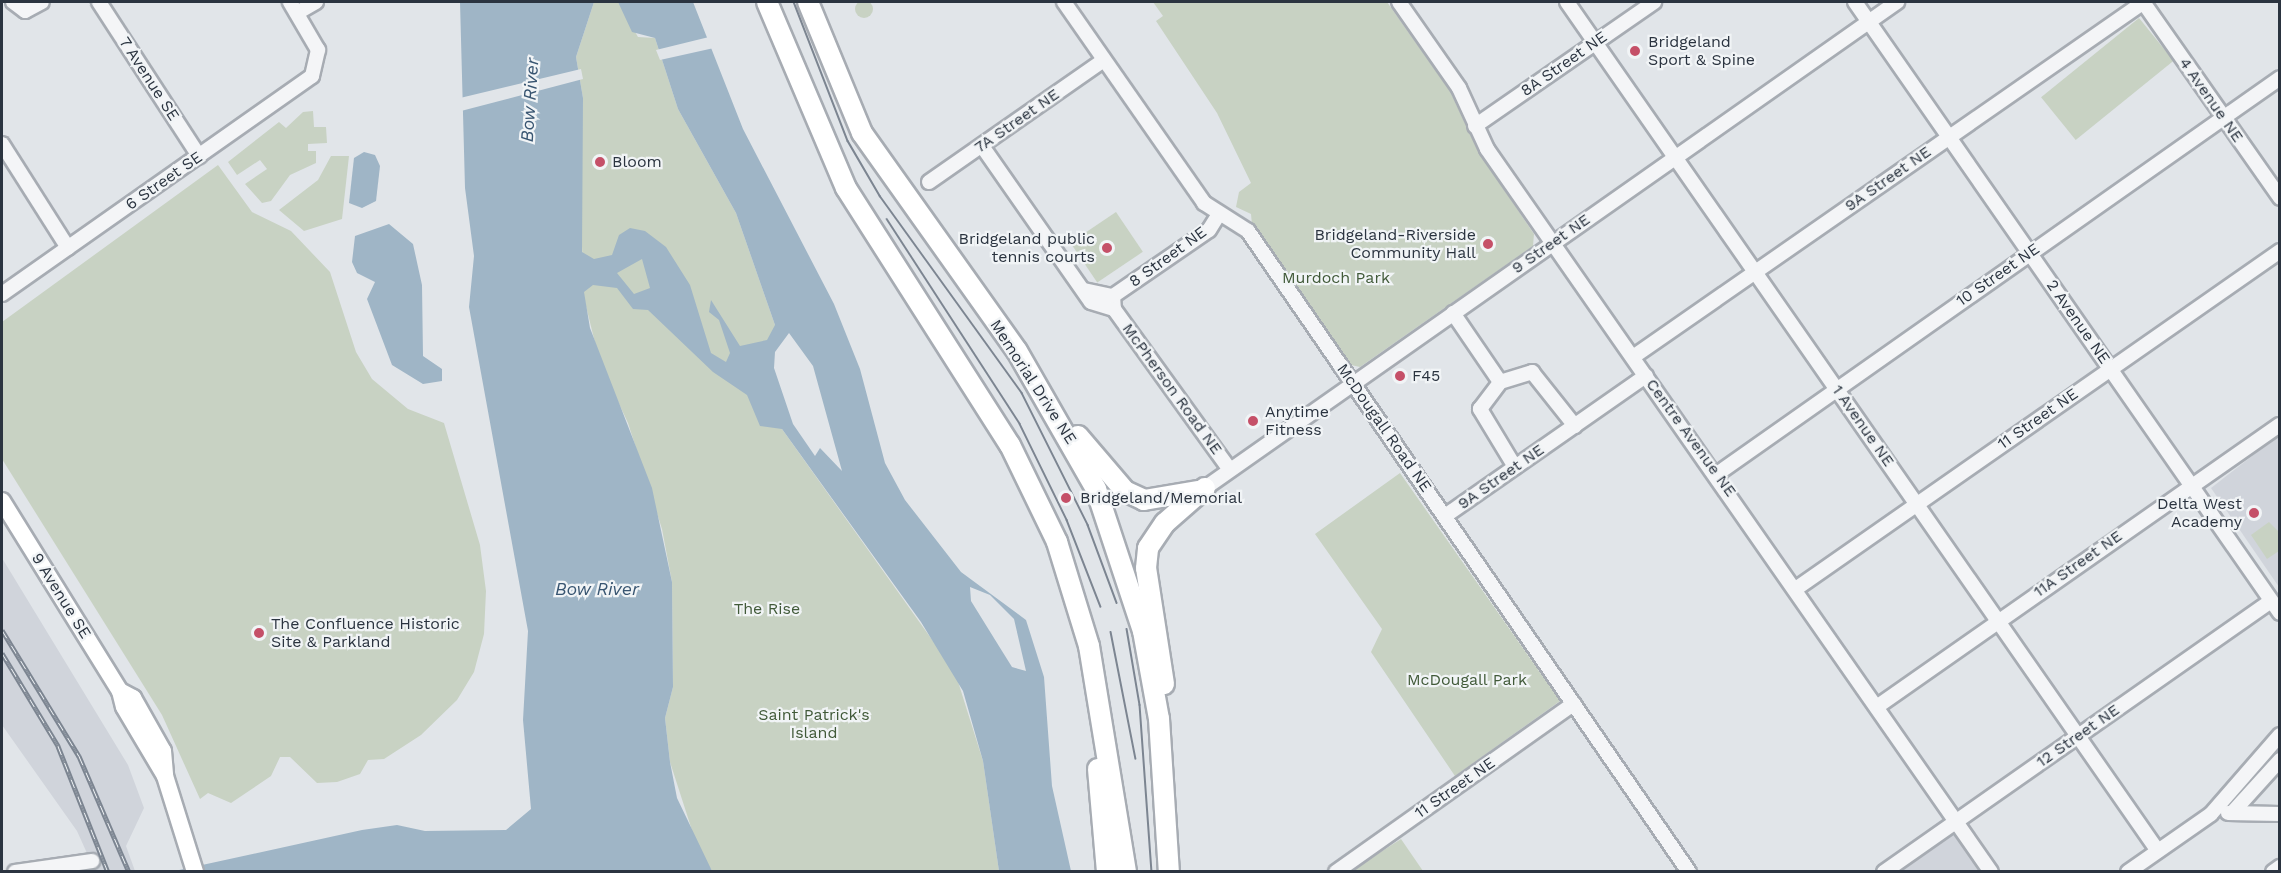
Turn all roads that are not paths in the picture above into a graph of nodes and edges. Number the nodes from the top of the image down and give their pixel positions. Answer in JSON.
{"nodes":[{"id":1,"x":13,"y":2,"type":"edge"},
{"id":2,"x":42,"y":2,"type":"edge"},
{"id":3,"x":99,"y":2,"type":"edge"},
{"id":4,"x":316,"y":2,"type":"edge"},
{"id":5,"x":767,"y":2,"type":"edge"},
{"id":6,"x":808,"y":2,"type":"edge"},
{"id":7,"x":1064,"y":2,"type":"edge"},
{"id":8,"x":1401,"y":2,"type":"edge"},
{"id":9,"x":1567,"y":2,"type":"edge"},
{"id":10,"x":1654,"y":2,"type":"edge"},
{"id":11,"x":1855,"y":2,"type":"edge"},
{"id":12,"x":1897,"y":2,"type":"edge"},
{"id":13,"x":2143,"y":2,"type":"edge"},
{"id":14,"x":294,"y":8,"type":"edge"},
{"id":15,"x":1869,"y":21,"type":"junction"},
{"id":16,"x":1595,"y":42,"type":"junction"},
{"id":17,"x":1104,"y":60,"type":"junction"},
{"id":18,"x":2280,"y":78,"type":"edge"},
{"id":19,"x":2223,"y":117,"type":"junction"},
{"id":20,"x":1475,"y":126,"type":"junction"},
{"id":21,"x":1949,"y":137,"type":"junction"},
{"id":22,"x":2,"y":144,"type":"edge"},
{"id":23,"x":982,"y":146,"type":"junction"},
{"id":24,"x":199,"y":156,"type":"junction"},
{"id":25,"x":1675,"y":157,"type":"junction"},
{"id":26,"x":929,"y":182,"type":"dead end"},
{"id":27,"x":2280,"y":198,"type":"edge"},
{"id":28,"x":1219,"y":214,"type":"junction"},
{"id":29,"x":1553,"y":243,"type":"junction"},
{"id":30,"x":68,"y":248,"type":"junction"},
{"id":31,"x":2280,"y":251,"type":"edge"},
{"id":32,"x":2029,"y":253,"type":"junction"},
{"id":33,"x":1755,"y":272,"type":"junction"},
{"id":34,"x":2,"y":294,"type":"edge"},
{"id":35,"x":1114,"y":302,"type":"junction"},
{"id":36,"x":1453,"y":313,"type":"junction"},
{"id":37,"x":1633,"y":357,"type":"junction"},
{"id":38,"x":2110,"y":369,"type":"junction"},
{"id":39,"x":1646,"y":376,"type":"junction"},
{"id":40,"x":1500,"y":382,"type":"junction"},
{"id":41,"x":1352,"y":383,"type":"junction"},
{"id":42,"x":1837,"y":388,"type":"junction"},
{"id":43,"x":1055,"y":410,"type":"junction"},
{"id":44,"x":2280,"y":425,"type":"edge"},
{"id":45,"x":1575,"y":426,"type":"junction"},
{"id":46,"x":1515,"y":467,"type":"junction"},
{"id":47,"x":1230,"y":470,"type":"junction"},
{"id":48,"x":1717,"y":474,"type":"junction"},
{"id":49,"x":2191,"y":485,"type":"junction"},
{"id":50,"x":1205,"y":488,"type":"junction"},
{"id":51,"x":2,"y":501,"type":"edge"},
{"id":52,"x":1917,"y":505,"type":"junction"},
{"id":53,"x":1445,"y":516,"type":"junction"},
{"id":54,"x":1797,"y":588,"type":"junction"},
{"id":55,"x":2276,"y":607,"type":"edge"},
{"id":56,"x":1997,"y":621,"type":"junction"},
{"id":57,"x":1573,"y":704,"type":"junction"},
{"id":58,"x":1878,"y":706,"type":"junction"},
{"id":59,"x":1159,"y":719,"type":"junction"},
{"id":60,"x":1104,"y":731,"type":"junction"},
{"id":61,"x":2280,"y":735,"type":"edge"},
{"id":62,"x":2078,"y":736,"type":"junction"},
{"id":63,"x":2280,"y":759,"type":"edge"},
{"id":64,"x":2232,"y":813,"type":"junction"},
{"id":65,"x":2211,"y":814,"type":"junction"},
{"id":66,"x":2280,"y":814,"type":"edge"},
{"id":67,"x":1956,"y":821,"type":"junction"},
{"id":68,"x":2158,"y":851,"type":"junction"},
{"id":69,"x":92,"y":861,"type":"dead end"},
{"id":70,"x":2280,"y":867,"type":"edge"},
{"id":71,"x":15,"y":872,"type":"edge"},
{"id":72,"x":195,"y":872,"type":"edge"},
{"id":73,"x":1107,"y":872,"type":"edge"},
{"id":74,"x":1126,"y":872,"type":"edge"},
{"id":75,"x":1169,"y":872,"type":"edge"},
{"id":76,"x":1336,"y":872,"type":"edge"},
{"id":77,"x":1689,"y":872,"type":"edge"},
{"id":78,"x":1884,"y":872,"type":"edge"},
{"id":79,"x":1991,"y":872,"type":"edge"},
{"id":80,"x":2128,"y":872,"type":"edge"},
{"id":81,"x":2273,"y":872,"type":"edge"}],
"edges":[{"from":1,"to":2,"type":"street"},
{"from":3,"to":24,"type":"street","name":"7 Avenue SE"},
{"from":4,"to":14,"type":"street"},
{"from":5,"to":60,"type":"highway"},
{"from":6,"to":43,"type":"highway","name":"Memorial Drive NE"},
{"from":7,"to":17,"type":"street","name":"McDougall Road NE"},
{"from":8,"to":20,"type":"street","name":"Centre Avenue NE"},
{"from":9,"to":16,"type":"street","name":"1 Avenue NE"},
{"from":10,"to":16,"type":"street","name":"8A Street NE"},
{"from":11,"to":15,"type":"street","name":"2 Avenue NE"},
{"from":12,"to":15,"type":"street","name":"9 Street NE"},
{"from":13,"to":19,"type":"street","name":"4 Avenue NE"},
{"from":13,"to":21,"type":"street","name":"9A Street NE"},
{"from":14,"to":24,"type":"street","name":"6 Street SE"},
{"from":15,"to":21,"type":"street","name":"2 Avenue NE"},
{"from":15,"to":25,"type":"street","name":"9 Street NE"},
{"from":16,"to":20,"type":"street","name":"8A Street NE"},
{"from":16,"to":25,"type":"street","name":"1 Avenue NE"},
{"from":17,"to":23,"type":"street","name":"7A Street NE"},
{"from":17,"to":28,"type":"street","name":"McDougall Road NE"},
{"from":18,"to":19,"type":"street","name":"10 Street NE"},
{"from":19,"to":27,"type":"street","name":"4 Avenue NE"},
{"from":19,"to":32,"type":"street","name":"10 Street NE"},
{"from":20,"to":29,"type":"street","name":"Centre Avenue NE"},
{"from":21,"to":32,"type":"street","name":"2 Avenue NE"},
{"from":21,"to":33,"type":"street","name":"9A Street NE"},
{"from":22,"to":30,"type":"street"},
{"from":23,"to":26,"type":"street","name":"7A Street NE"},
{"from":23,"to":35,"type":"street"},
{"from":24,"to":30,"type":"street","name":"6 Street SE"},
{"from":25,"to":29,"type":"street","name":"9 Street NE"},
{"from":25,"to":33,"type":"street","name":"1 Avenue NE"},
{"from":28,"to":35,"type":"street","name":"8 Street NE"},
{"from":28,"to":41,"type":"street","name":"McDougall Road NE"},
{"from":29,"to":36,"type":"street","name":"9 Street NE"},
{"from":29,"to":37,"type":"street","name":"Centre Avenue NE"},
{"from":30,"to":34,"type":"street","name":"6 Street SE"},
{"from":31,"to":38,"type":"street","name":"11 Street NE"},
{"from":32,"to":38,"type":"street","name":"2 Avenue NE"},
{"from":32,"to":42,"type":"street","name":"10 Street NE"},
{"from":33,"to":37,"type":"street","name":"9A Street NE"},
{"from":33,"to":42,"type":"street","name":"1 Avenue NE"},
{"from":35,"to":47,"type":"street","name":"McPherson Road NE"},
{"from":36,"to":40,"type":"street"},
{"from":36,"to":41,"type":"street","name":"9 Street NE"},
{"from":37,"to":39,"type":"street","name":"Centre Avenue NE"},
{"from":38,"to":49,"type":"street","name":"2 Avenue NE"},
{"from":38,"to":52,"type":"street","name":"11 Street NE"},
{"from":39,"to":45,"type":"street","name":"9A Street NE"},
{"from":39,"to":48,"type":"street","name":"Centre Avenue NE"},
{"from":40,"to":45,"type":"street"},
{"from":40,"to":46,"type":"street"},
{"from":41,"to":47,"type":"street","name":"9 Street NE"},
{"from":41,"to":53,"type":"street","name":"McDougall Road NE"},
{"from":42,"to":48,"type":"street","name":"10 Street NE"},
{"from":42,"to":52,"type":"street","name":"1 Avenue NE"},
{"from":43,"to":50,"type":"highway"},
{"from":43,"to":59,"type":"highway","name":"Memorial Drive NE"},
{"from":44,"to":49,"type":"street","name":"11A Street NE"},
{"from":45,"to":46,"type":"street","name":"9A Street NE"},
{"from":46,"to":53,"type":"street","name":"9A Street NE"},
{"from":47,"to":50,"type":"street","name":"9 Street NE"},
{"from":48,"to":54,"type":"street","name":"Centre Avenue NE"},
{"from":49,"to":55,"type":"street","name":"2 Avenue NE"},
{"from":49,"to":56,"type":"street","name":"11A Street NE"},
{"from":50,"to":59,"type":"highway"},
{"from":51,"to":72,"type":"main road","name":"9 Avenue SE"},
{"from":52,"to":54,"type":"street","name":"11 Street NE"},
{"from":52,"to":56,"type":"street","name":"1 Avenue NE"},
{"from":53,"to":57,"type":"street","name":"McDougall Road NE"},
{"from":54,"to":58,"type":"street","name":"Centre Avenue NE"},
{"from":55,"to":62,"type":"street","name":"12 Street NE"},
{"from":56,"to":58,"type":"street","name":"11A Street NE"},
{"from":56,"to":62,"type":"street","name":"1 Avenue NE"},
{"from":57,"to":76,"type":"street","name":"11 Street NE"},
{"from":57,"to":77,"type":"street","name":"McDougall Road NE"},
{"from":58,"to":67,"type":"street","name":"Centre Avenue NE"},
{"from":59,"to":75,"type":"highway","name":"Memorial Drive NE"},
{"from":60,"to":73,"type":"highway"},
{"from":60,"to":74,"type":"highway"},
{"from":61,"to":65,"type":"street"},
{"from":62,"to":67,"type":"street","name":"12 Street NE"},
{"from":62,"to":68,"type":"street","name":"1 Avenue NE"},
{"from":63,"to":64,"type":"street"},
{"from":64,"to":65,"type":"street"},
{"from":64,"to":66,"type":"street"},
{"from":65,"to":68,"type":"street"},
{"from":67,"to":78,"type":"street","name":"12 Street NE"},
{"from":67,"to":79,"type":"street","name":"Centre Avenue NE"},
{"from":68,"to":80,"type":"street"},
{"from":69,"to":71,"type":"street"},
{"from":70,"to":81,"type":"street"}]}
